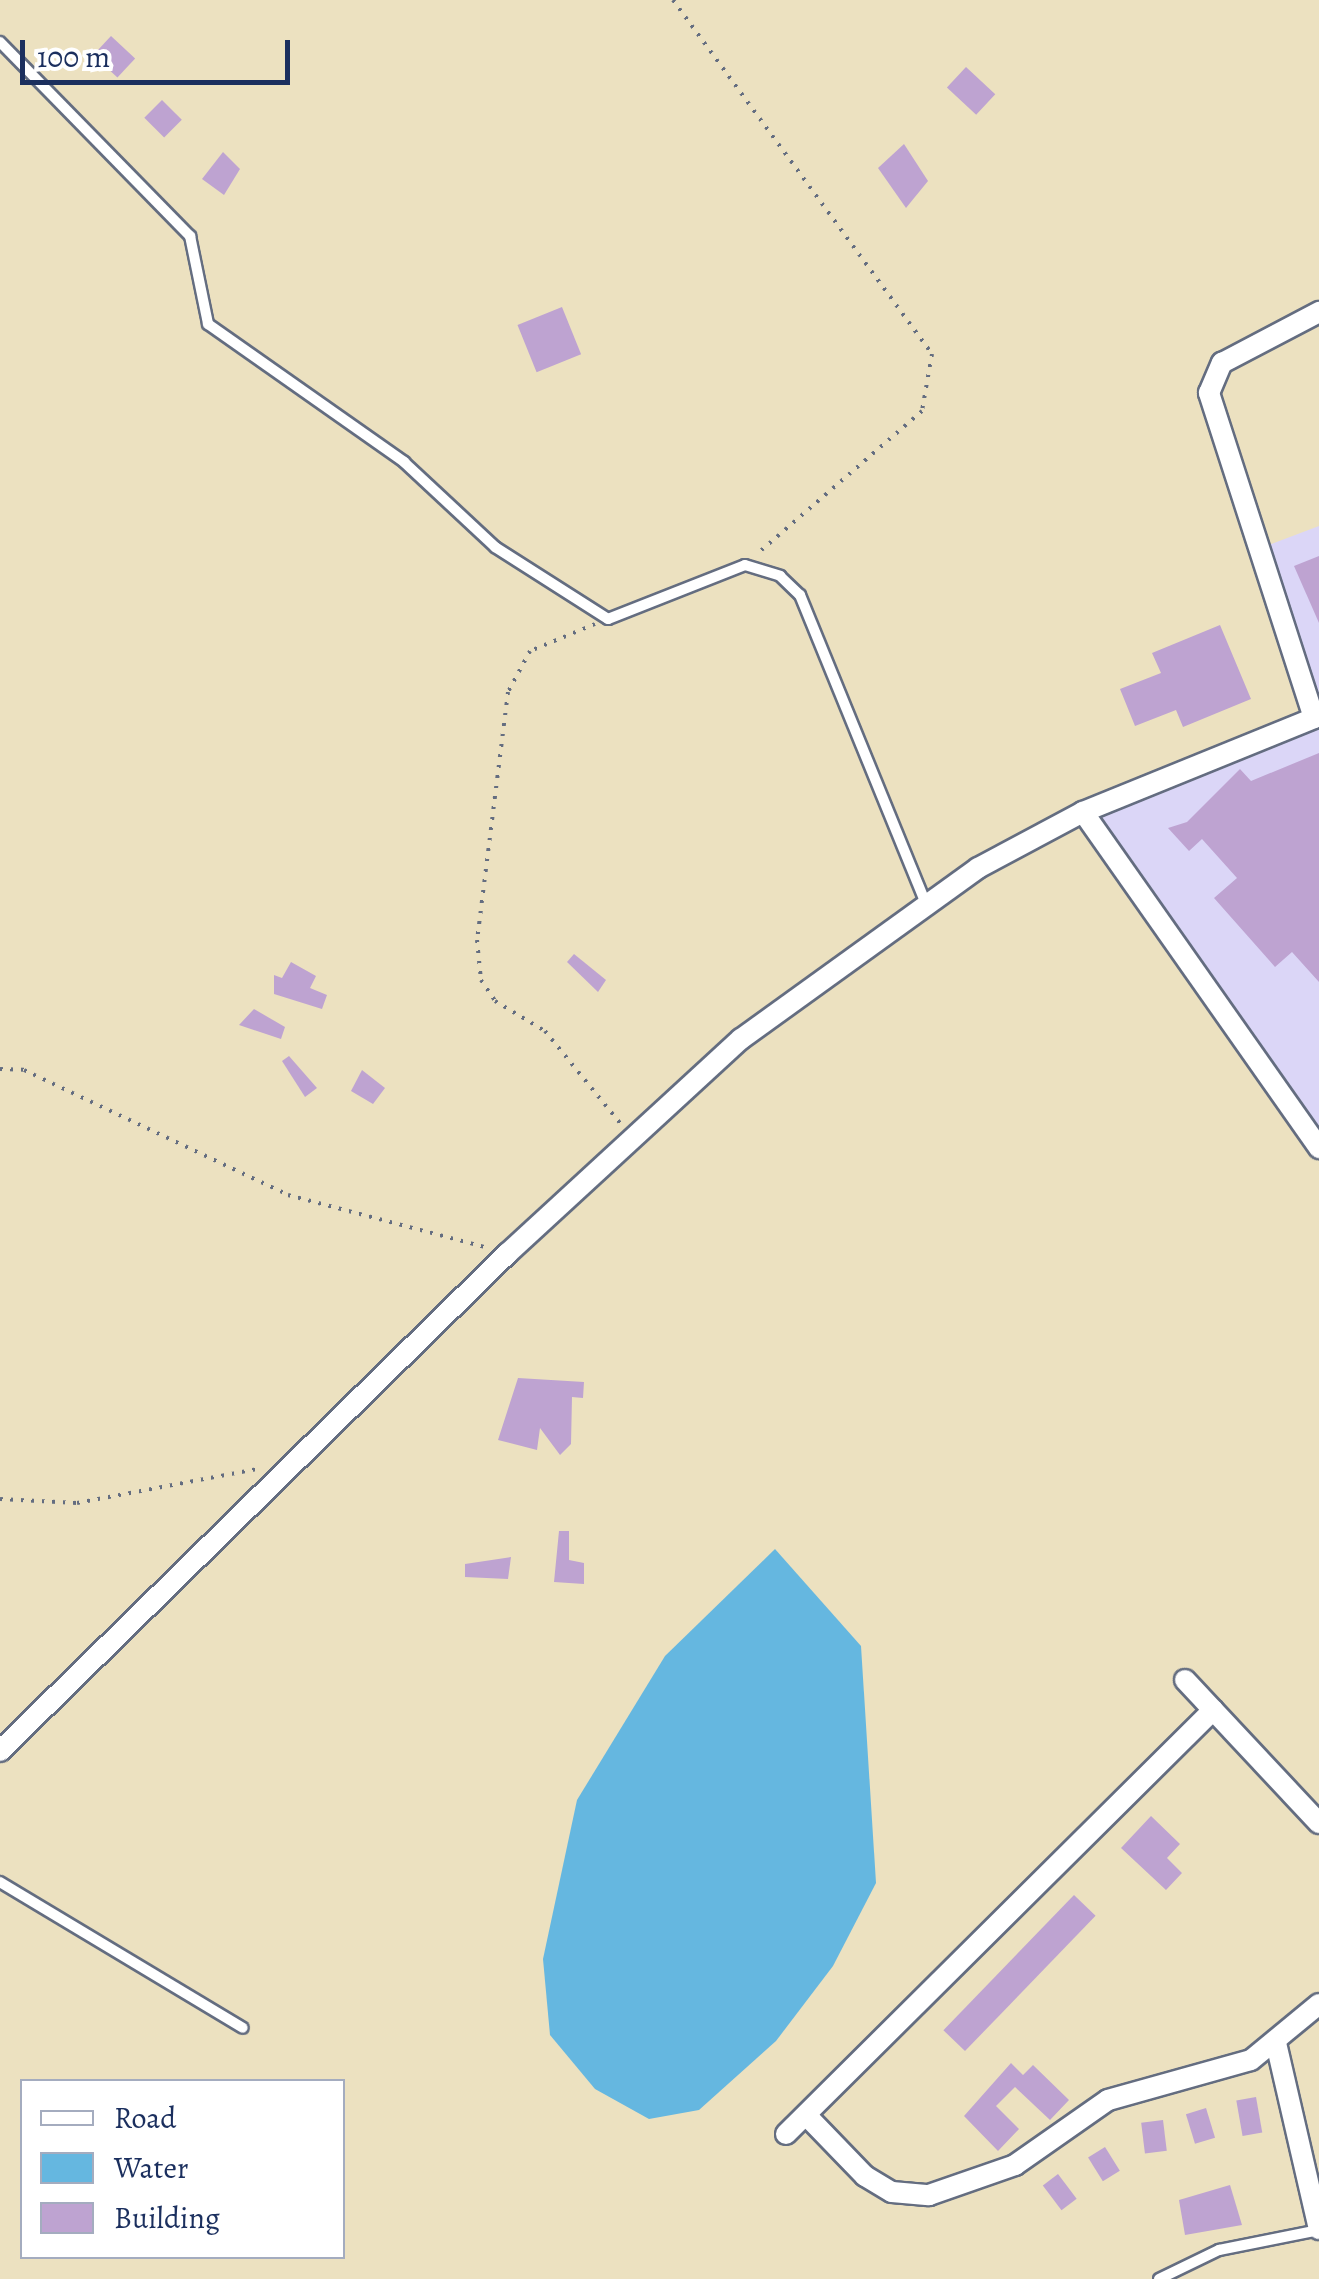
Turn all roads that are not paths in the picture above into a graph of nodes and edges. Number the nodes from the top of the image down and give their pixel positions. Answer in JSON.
{"nodes":[{"id":1,"x":0,"y":42,"type":"edge"},
{"id":2,"x":1319,"y":312,"type":"edge"},
{"id":3,"x":1316,"y":717,"type":"edge"},
{"id":4,"x":1083,"y":812,"type":"junction"},
{"id":5,"x":925,"y":901,"type":"junction"},
{"id":6,"x":1319,"y":1148,"type":"edge"},
{"id":7,"x":1185,"y":1680,"type":"dead end"},
{"id":8,"x":1213,"y":1710,"type":"junction"},
{"id":9,"x":0,"y":1751,"type":"edge"},
{"id":10,"x":1319,"y":1824,"type":"edge"},
{"id":11,"x":0,"y":1882,"type":"edge"},
{"id":12,"x":1319,"y":2004,"type":"edge"},
{"id":13,"x":243,"y":2028,"type":"dead end"},
{"id":14,"x":1276,"y":2043,"type":"junction"},
{"id":15,"x":806,"y":2115,"type":"junction"},
{"id":16,"x":786,"y":2134,"type":"dead end"},
{"id":17,"x":1319,"y":2229,"type":"edge"},
{"id":18,"x":1158,"y":2279,"type":"edge"}],
"edges":[{"from":1,"to":5,"type":"lane"},
{"from":2,"to":3,"type":"street"},
{"from":3,"to":4,"type":"street"},
{"from":4,"to":5,"type":"street"},
{"from":4,"to":6,"type":"street"},
{"from":5,"to":9,"type":"street"},
{"from":7,"to":8,"type":"street"},
{"from":8,"to":10,"type":"street"},
{"from":8,"to":15,"type":"street"},
{"from":11,"to":13,"type":"lane"},
{"from":12,"to":14,"type":"street"},
{"from":14,"to":15,"type":"street"},
{"from":14,"to":17,"type":"street"},
{"from":15,"to":16,"type":"street"},
{"from":17,"to":18,"type":"lane"}]}
